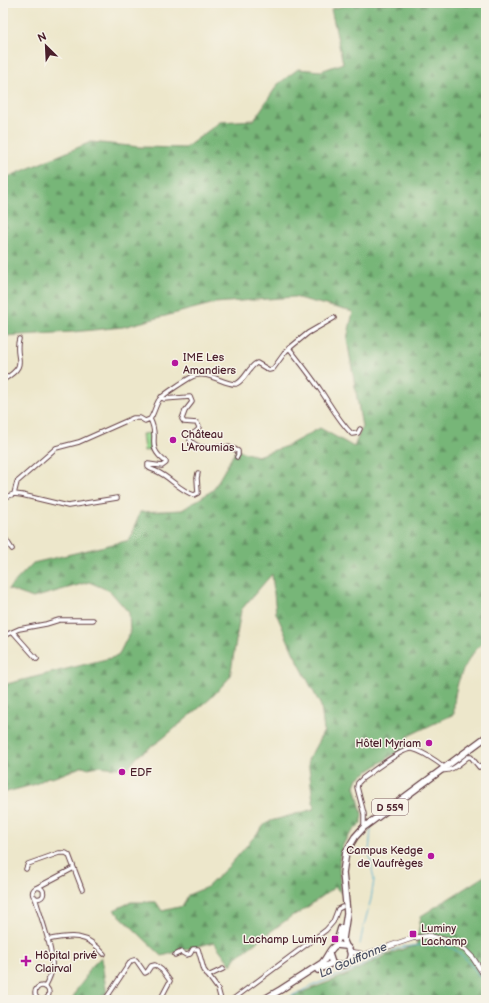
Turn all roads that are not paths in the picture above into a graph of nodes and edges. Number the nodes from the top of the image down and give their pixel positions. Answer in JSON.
{"nodes":[{"id":1,"x":334,"y":318,"type":"dead end"},
{"id":2,"x":19,"y":339,"type":"dead end"},
{"id":3,"x":289,"y":348,"type":"junction"},
{"id":4,"x":3,"y":380,"type":"edge"},
{"id":5,"x":161,"y":398,"type":"junction"},
{"id":6,"x":150,"y":419,"type":"junction"},
{"id":7,"x":360,"y":429,"type":"dead end"},
{"id":8,"x":237,"y":457,"type":"dead end"},
{"id":9,"x":198,"y":473,"type":"dead end"},
{"id":10,"x":14,"y":494,"type":"junction"},
{"id":11,"x":3,"y":498,"type":"edge"},
{"id":12,"x":117,"y":498,"type":"dead end"},
{"id":13,"x":3,"y":535,"type":"edge"},
{"id":14,"x":12,"y":549,"type":"dead end"},
{"id":15,"x":93,"y":620,"type":"dead end"},
{"id":16,"x":13,"y":632,"type":"junction"},
{"id":17,"x":3,"y":636,"type":"edge"},
{"id":18,"x":37,"y":659,"type":"dead end"},
{"id":19,"x":486,"y":738,"type":"edge"},
{"id":20,"x":486,"y":762,"type":"edge"},
{"id":21,"x":443,"y":768,"type":"junction"},
{"id":22,"x":364,"y":827,"type":"junction"},
{"id":23,"x":26,"y":868,"type":"dead end"},
{"id":24,"x":74,"y":868,"type":"junction"},
{"id":25,"x":36,"y":888,"type":"junction"},
{"id":26,"x":82,"y":889,"type":"dead end"},
{"id":27,"x":35,"y":897,"type":"junction"},
{"id":28,"x":344,"y":906,"type":"junction"},
{"id":29,"x":47,"y":940,"type":"junction"},
{"id":30,"x":336,"y":945,"type":"junction"},
{"id":31,"x":346,"y":946,"type":"junction"},
{"id":32,"x":350,"y":952,"type":"junction"},
{"id":33,"x":104,"y":954,"type":"dead end"},
{"id":34,"x":329,"y":954,"type":"junction"},
{"id":35,"x":175,"y":955,"type":"dead end"},
{"id":36,"x":363,"y":955,"type":"junction"},
{"id":37,"x":350,"y":960,"type":"junction"},
{"id":38,"x":332,"y":963,"type":"junction"},
{"id":39,"x":223,"y":969,"type":"dead end"},
{"id":40,"x":208,"y":976,"type":"junction"},
{"id":41,"x":486,"y":978,"type":"edge"},
{"id":42,"x":45,"y":987,"type":"junction"},
{"id":43,"x":280,"y":990,"type":"junction"},
{"id":44,"x":36,"y":997,"type":"junction"},
{"id":45,"x":32,"y":1000,"type":"edge"},
{"id":46,"x":105,"y":1000,"type":"edge"},
{"id":47,"x":160,"y":1000,"type":"edge"},
{"id":48,"x":221,"y":1000,"type":"edge"},
{"id":49,"x":232,"y":1000,"type":"edge"},
{"id":50,"x":263,"y":1000,"type":"edge"}],
"edges":[{"from":1,"to":3,"type":"street"},
{"from":2,"to":4,"type":"street"},
{"from":3,"to":5,"type":"street"},
{"from":3,"to":7,"type":"street"},
{"from":5,"to":6,"type":"street"},
{"from":5,"to":8,"type":"street"},
{"from":6,"to":9,"type":"street"},
{"from":6,"to":10,"type":"street"},
{"from":10,"to":11,"type":"street"},
{"from":10,"to":12,"type":"street"},
{"from":13,"to":14,"type":"street"},
{"from":15,"to":16,"type":"street"},
{"from":16,"to":17,"type":"street"},
{"from":16,"to":18,"type":"street"},
{"from":19,"to":21,"type":"main road","number":"D 559"},
{"from":20,"to":21,"type":"street"},
{"from":21,"to":22,"type":"main road","number":"D 559"},
{"from":21,"to":22,"type":"street"},
{"from":22,"to":28,"type":"main road","number":"D 559"},
{"from":23,"to":24,"type":"street"},
{"from":24,"to":25,"type":"street"},
{"from":24,"to":26,"type":"street"},
{"from":25,"to":27,"type":"street"},
{"from":25,"to":27,"type":"street"},
{"from":27,"to":29,"type":"street"},
{"from":28,"to":30,"type":"main road"},
{"from":28,"to":31,"type":"main road"},
{"from":28,"to":49,"type":"street"},
{"from":29,"to":33,"type":"street"},
{"from":29,"to":42,"type":"street"},
{"from":30,"to":31,"type":"main road"},
{"from":30,"to":34,"type":"main road"},
{"from":31,"to":32,"type":"main road"},
{"from":32,"to":36,"type":"street"},
{"from":32,"to":37,"type":"main road"},
{"from":34,"to":38,"type":"main road"},
{"from":34,"to":43,"type":"main road"},
{"from":35,"to":40,"type":"street"},
{"from":36,"to":37,"type":"street"},
{"from":36,"to":41,"type":"street"},
{"from":37,"to":38,"type":"main road"},
{"from":38,"to":43,"type":"main road"},
{"from":39,"to":40,"type":"street"},
{"from":40,"to":48,"type":"street"},
{"from":42,"to":44,"type":"street"},
{"from":42,"to":44,"type":"street"},
{"from":43,"to":50,"type":"main road"},
{"from":44,"to":45,"type":"street"},
{"from":46,"to":47,"type":"street"}]}
